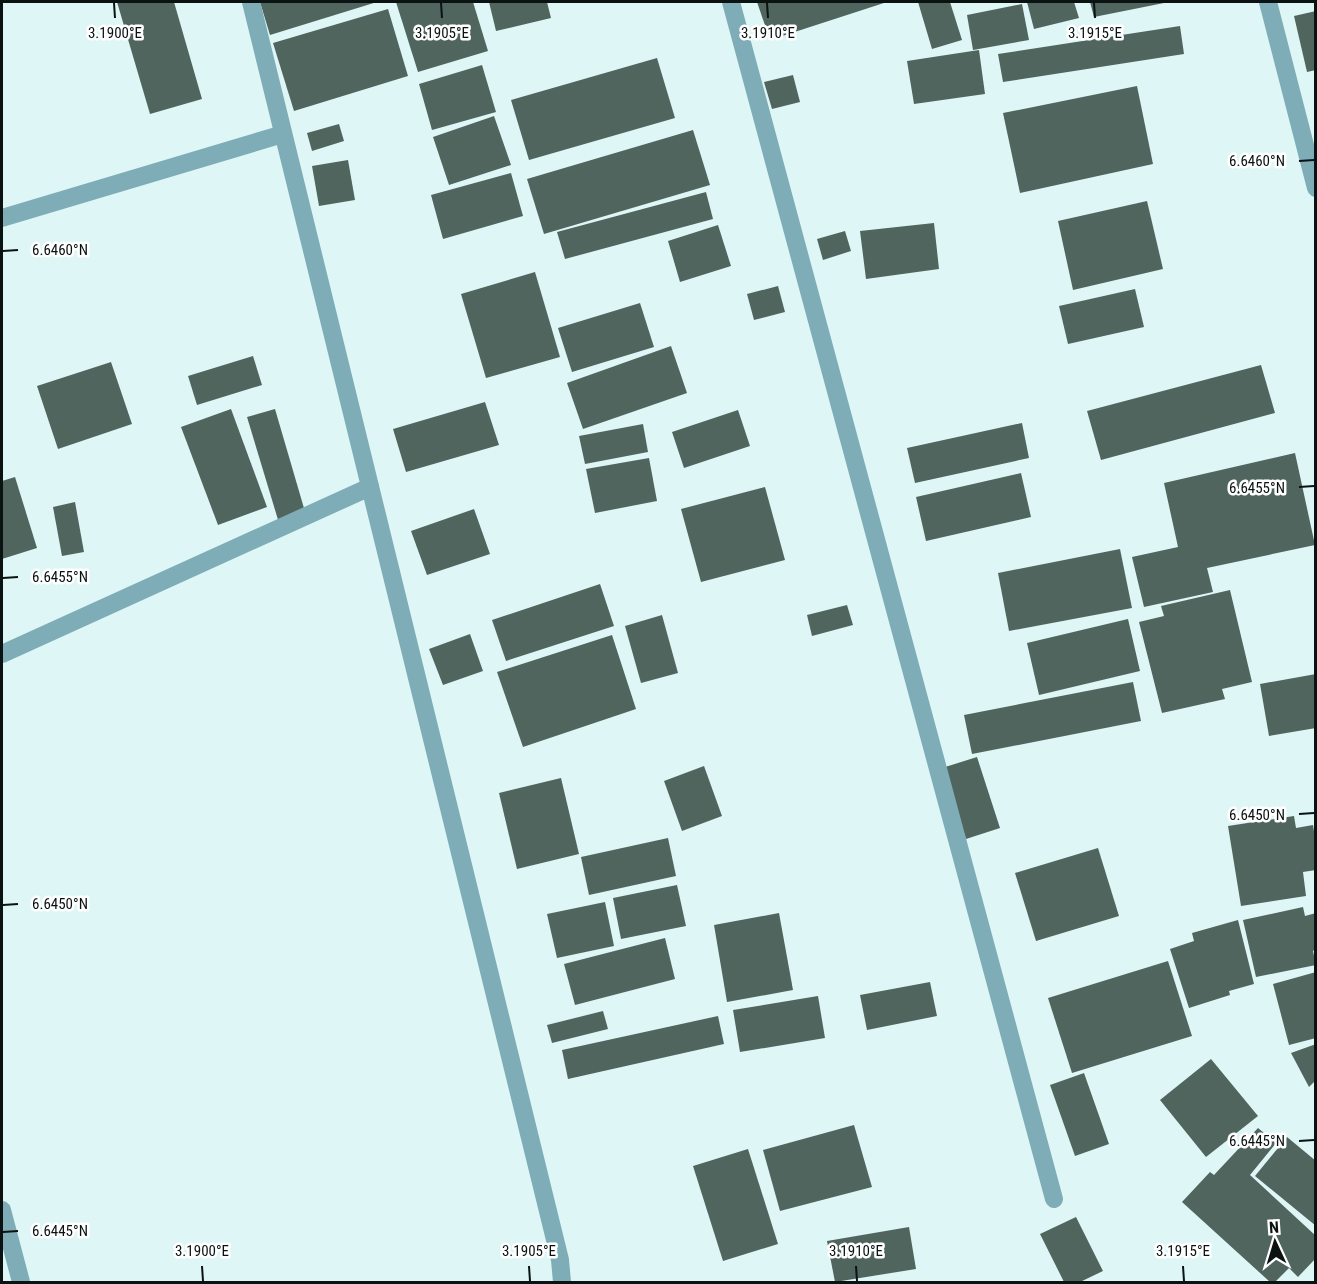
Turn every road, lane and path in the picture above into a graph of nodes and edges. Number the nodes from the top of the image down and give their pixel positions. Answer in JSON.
{"nodes":[{"id":1,"x":250,"y":2,"type":"edge"},
{"id":2,"x":731,"y":2,"type":"edge"},
{"id":3,"x":1268,"y":2,"type":"edge"},
{"id":4,"x":283,"y":134,"type":"junction"},
{"id":5,"x":1316,"y":188,"type":"edge"},
{"id":6,"x":2,"y":218,"type":"edge"},
{"id":7,"x":370,"y":487,"type":"junction"},
{"id":8,"x":2,"y":654,"type":"edge"},
{"id":9,"x":1054,"y":1200,"type":"dead end"},
{"id":10,"x":2,"y":1210,"type":"edge"},
{"id":11,"x":21,"y":1282,"type":"edge"},
{"id":12,"x":562,"y":1282,"type":"edge"}],
"edges":[{"from":1,"to":4,"type":"street"},
{"from":2,"to":9,"type":"street"},
{"from":3,"to":5,"type":"street"},
{"from":4,"to":6,"type":"street"},
{"from":4,"to":7,"type":"street"},
{"from":7,"to":8,"type":"street"},
{"from":7,"to":12,"type":"street"},
{"from":10,"to":11,"type":"street"}]}
